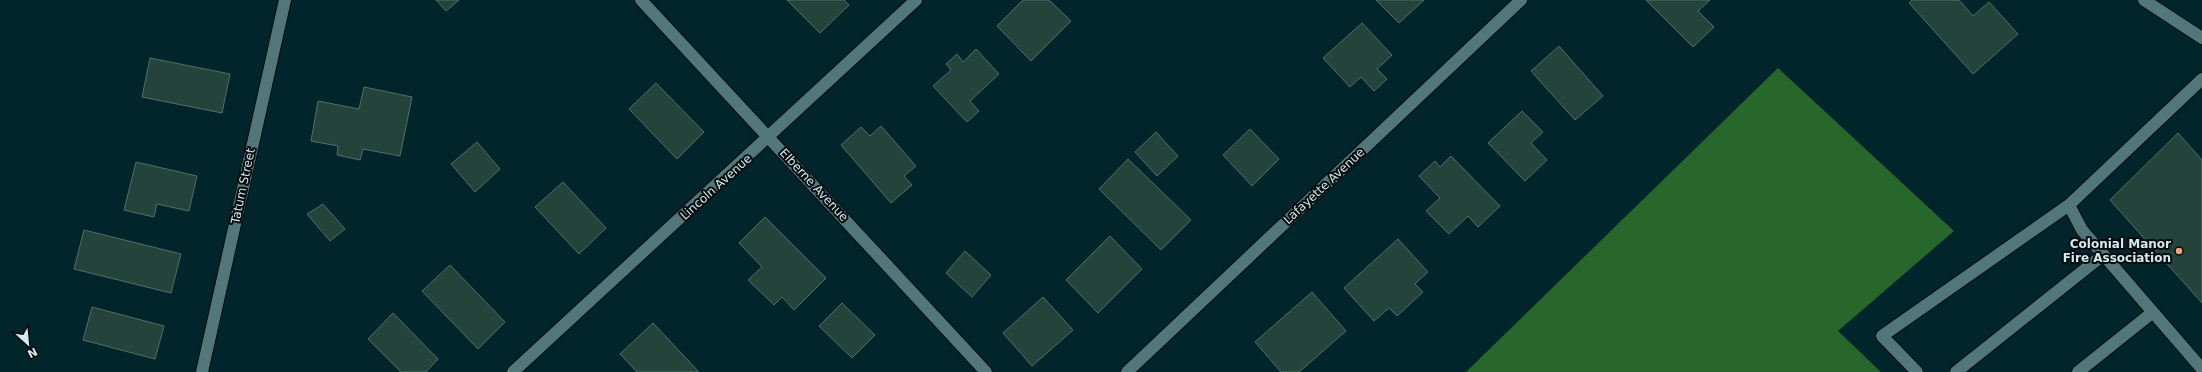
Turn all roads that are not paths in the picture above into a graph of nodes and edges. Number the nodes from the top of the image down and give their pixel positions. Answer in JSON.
{"nodes":[{"id":1,"x":285,"y":0,"type":"edge"},
{"id":2,"x":641,"y":0,"type":"edge"},
{"id":3,"x":916,"y":0,"type":"edge"},
{"id":4,"x":1521,"y":0,"type":"edge"},
{"id":5,"x":2144,"y":0,"type":"edge"},
{"id":6,"x":2202,"y":38,"type":"edge"},
{"id":7,"x":2202,"y":79,"type":"edge"},
{"id":8,"x":770,"y":137,"type":"junction"},
{"id":9,"x":2069,"y":205,"type":"junction"},
{"id":10,"x":2103,"y":255,"type":"junction"},
{"id":11,"x":2153,"y":312,"type":"junction"},
{"id":12,"x":2202,"y":369,"type":"edge"},
{"id":13,"x":202,"y":372,"type":"edge"},
{"id":14,"x":513,"y":372,"type":"edge"},
{"id":15,"x":986,"y":372,"type":"edge"},
{"id":16,"x":1127,"y":372,"type":"edge"},
{"id":17,"x":1917,"y":372,"type":"edge"},
{"id":18,"x":1956,"y":372,"type":"edge"},
{"id":19,"x":2078,"y":372,"type":"edge"},
{"id":20,"x":2198,"y":372,"type":"edge"}],
"edges":[{"from":1,"to":13,"type":"street","name":"Tatum Street"},
{"from":2,"to":8,"type":"street","name":"Elberne Avenue"},
{"from":3,"to":8,"type":"street","name":"Lincoln Avenue"},
{"from":4,"to":16,"type":"street","name":"Lafayette Avenue"},
{"from":5,"to":6,"type":"street"},
{"from":7,"to":9,"type":"street"},
{"from":8,"to":14,"type":"street","name":"Lincoln Avenue"},
{"from":8,"to":15,"type":"street","name":"Elberne Avenue"},
{"from":9,"to":10,"type":"street"},
{"from":9,"to":17,"type":"street"},
{"from":10,"to":11,"type":"street"},
{"from":10,"to":18,"type":"street"},
{"from":11,"to":12,"type":"street"},
{"from":11,"to":19,"type":"street"},
{"from":12,"to":20,"type":"street"}]}
